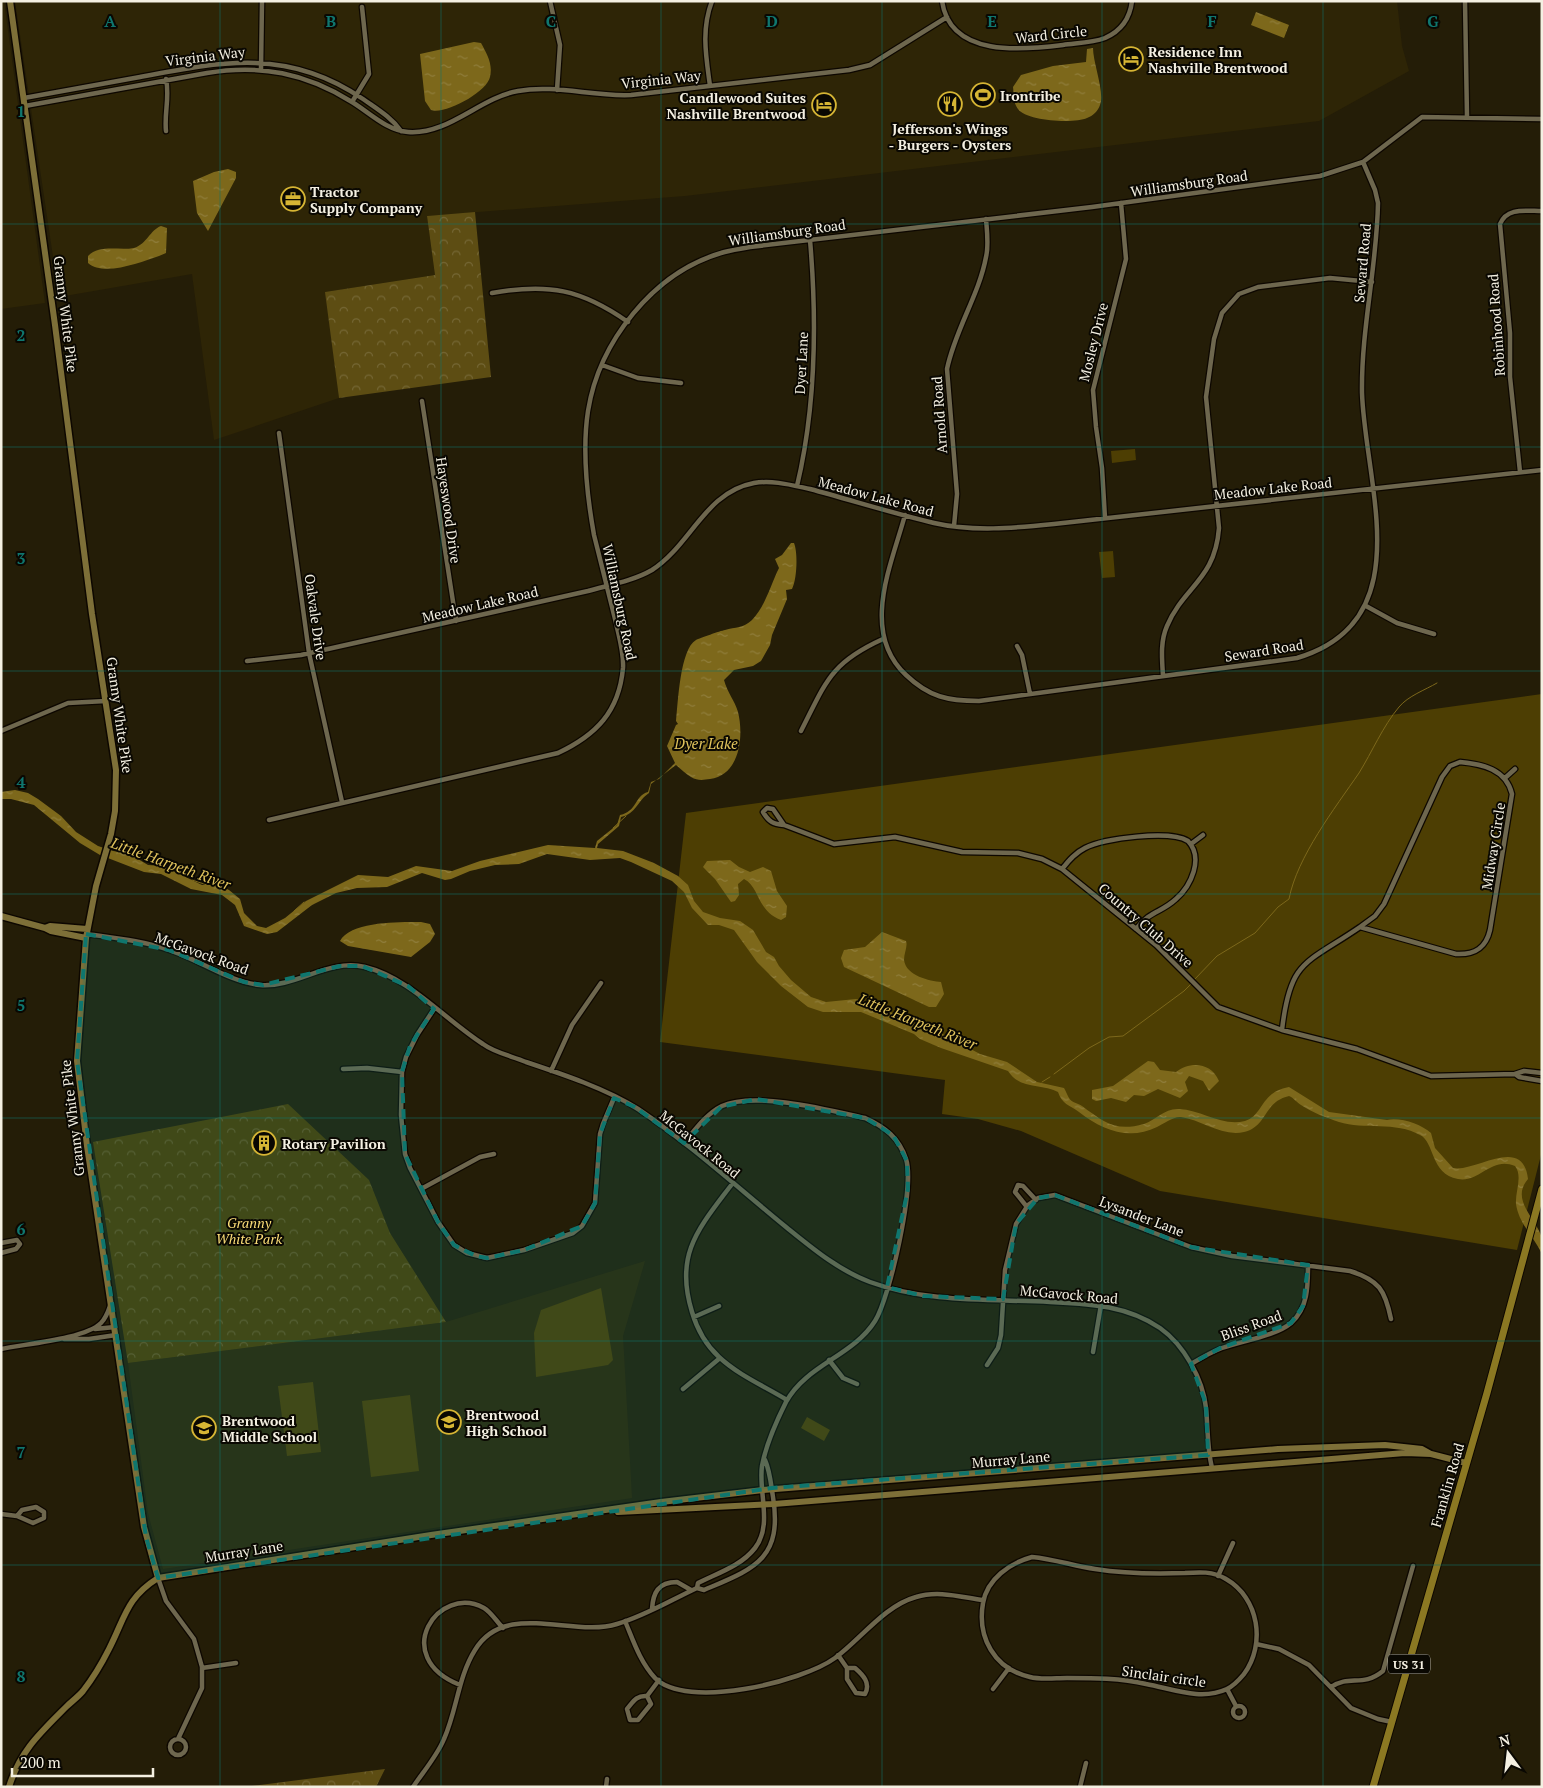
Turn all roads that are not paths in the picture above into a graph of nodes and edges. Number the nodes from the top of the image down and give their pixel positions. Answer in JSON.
{"nodes":[{"id":1,"x":10,"y":1,"type":"edge"},
{"id":2,"x":262,"y":1,"type":"edge"},
{"id":3,"x":550,"y":1,"type":"edge"},
{"id":4,"x":712,"y":1,"type":"edge"},
{"id":5,"x":942,"y":1,"type":"edge"},
{"id":6,"x":1132,"y":1,"type":"edge"},
{"id":7,"x":1465,"y":1,"type":"edge"},
{"id":8,"x":362,"y":7,"type":"dead end"},
{"id":9,"x":948,"y":17,"type":"junction"},
{"id":10,"x":261,"y":62,"type":"junction"},
{"id":11,"x":260,"y":69,"type":"junction"},
{"id":12,"x":164,"y":72,"type":"junction"},
{"id":13,"x":166,"y":80,"type":"junction"},
{"id":14,"x":710,"y":86,"type":"junction"},
{"id":15,"x":557,"y":90,"type":"junction"},
{"id":16,"x":356,"y":95,"type":"junction"},
{"id":17,"x":24,"y":98,"type":"junction"},
{"id":18,"x":352,"y":102,"type":"junction"},
{"id":19,"x":25,"y":106,"type":"junction"},
{"id":20,"x":1467,"y":117,"type":"junction"},
{"id":21,"x":1542,"y":120,"type":"edge"},
{"id":22,"x":166,"y":131,"type":"dead end"},
{"id":23,"x":401,"y":131,"type":"junction"},
{"id":24,"x":1362,"y":162,"type":"junction"},
{"id":25,"x":1121,"y":203,"type":"junction"},
{"id":26,"x":1542,"y":211,"type":"edge"},
{"id":27,"x":986,"y":219,"type":"junction"},
{"id":28,"x":810,"y":240,"type":"junction"},
{"id":29,"x":1372,"y":282,"type":"junction"},
{"id":30,"x":492,"y":293,"type":"dead end"},
{"id":31,"x":628,"y":322,"type":"junction"},
{"id":32,"x":602,"y":365,"type":"junction"},
{"id":33,"x":681,"y":383,"type":"dead end"},
{"id":34,"x":422,"y":401,"type":"dead end"},
{"id":35,"x":279,"y":433,"type":"dead end"},
{"id":36,"x":1542,"y":470,"type":"edge"},
{"id":37,"x":1520,"y":472,"type":"junction"},
{"id":38,"x":797,"y":486,"type":"junction"},
{"id":39,"x":1372,"y":490,"type":"junction"},
{"id":40,"x":1217,"y":505,"type":"junction"},
{"id":41,"x":905,"y":516,"type":"junction"},
{"id":42,"x":1105,"y":518,"type":"junction"},
{"id":43,"x":954,"y":526,"type":"junction"},
{"id":44,"x":607,"y":586,"type":"junction"},
{"id":45,"x":1366,"y":606,"type":"junction"},
{"id":46,"x":456,"y":621,"type":"junction"},
{"id":47,"x":1434,"y":634,"type":"dead end"},
{"id":48,"x":883,"y":640,"type":"junction"},
{"id":49,"x":1017,"y":646,"type":"dead end"},
{"id":50,"x":309,"y":653,"type":"junction"},
{"id":51,"x":247,"y":661,"type":"dead end"},
{"id":52,"x":1163,"y":676,"type":"junction"},
{"id":53,"x":1030,"y":694,"type":"junction"},
{"id":54,"x":106,"y":701,"type":"junction"},
{"id":55,"x":1,"y":731,"type":"edge"},
{"id":56,"x":801,"y":731,"type":"dead end"},
{"id":57,"x":1515,"y":769,"type":"dead end"},
{"id":58,"x":1505,"y":778,"type":"junction"},
{"id":59,"x":342,"y":802,"type":"junction"},
{"id":60,"x":269,"y":820,"type":"dead end"},
{"id":61,"x":784,"y":825,"type":"junction"},
{"id":62,"x":1203,"y":835,"type":"dead end"},
{"id":63,"x":1191,"y":844,"type":"junction"},
{"id":64,"x":1062,"y":869,"type":"junction"},
{"id":65,"x":1,"y":916,"type":"edge"},
{"id":66,"x":1360,"y":928,"type":"junction"},
{"id":67,"x":1136,"y":929,"type":"junction"},
{"id":68,"x":86,"y":933,"type":"junction"},
{"id":69,"x":601,"y":983,"type":"dead end"},
{"id":70,"x":434,"y":1009,"type":"junction"},
{"id":71,"x":1282,"y":1030,"type":"junction"},
{"id":72,"x":343,"y":1069,"type":"dead end"},
{"id":73,"x":551,"y":1071,"type":"junction"},
{"id":74,"x":402,"y":1072,"type":"junction"},
{"id":75,"x":1542,"y":1073,"type":"edge"},
{"id":76,"x":1515,"y":1074,"type":"junction"},
{"id":77,"x":1542,"y":1082,"type":"edge"},
{"id":78,"x":614,"y":1098,"type":"junction"},
{"id":79,"x":684,"y":1143,"type":"junction"},
{"id":80,"x":494,"y":1154,"type":"dead end"},
{"id":81,"x":732,"y":1184,"type":"junction"},
{"id":82,"x":421,"y":1189,"type":"junction"},
{"id":83,"x":1542,"y":1189,"type":"edge"},
{"id":84,"x":1036,"y":1200,"type":"junction"},
{"id":85,"x":1027,"y":1207,"type":"junction"},
{"id":86,"x":1,"y":1244,"type":"edge"},
{"id":87,"x":1,"y":1253,"type":"edge"},
{"id":88,"x":1308,"y":1266,"type":"junction"},
{"id":89,"x":887,"y":1287,"type":"junction"},
{"id":90,"x":1003,"y":1300,"type":"junction"},
{"id":91,"x":111,"y":1304,"type":"junction"},
{"id":92,"x":1101,"y":1305,"type":"junction"},
{"id":93,"x":719,"y":1306,"type":"dead end"},
{"id":94,"x":694,"y":1317,"type":"junction"},
{"id":95,"x":1391,"y":1319,"type":"dead end"},
{"id":96,"x":114,"y":1327,"type":"junction"},
{"id":97,"x":89,"y":1330,"type":"junction"},
{"id":98,"x":116,"y":1336,"type":"junction"},
{"id":99,"x":63,"y":1339,"type":"junction"},
{"id":100,"x":1,"y":1349,"type":"edge"},
{"id":101,"x":1093,"y":1352,"type":"dead end"},
{"id":102,"x":720,"y":1358,"type":"junction"},
{"id":103,"x":829,"y":1360,"type":"junction"},
{"id":104,"x":1191,"y":1364,"type":"junction"},
{"id":105,"x":987,"y":1365,"type":"dead end"},
{"id":106,"x":857,"y":1384,"type":"dead end"},
{"id":107,"x":683,"y":1390,"type":"dead end"},
{"id":108,"x":788,"y":1400,"type":"junction"},
{"id":109,"x":1208,"y":1454,"type":"junction"},
{"id":110,"x":1431,"y":1454,"type":"junction"},
{"id":111,"x":765,"y":1460,"type":"junction"},
{"id":112,"x":1466,"y":1462,"type":"junction"},
{"id":113,"x":1212,"y":1468,"type":"junction"},
{"id":114,"x":772,"y":1489,"type":"junction"},
{"id":115,"x":763,"y":1490,"type":"junction"},
{"id":116,"x":763,"y":1504,"type":"junction"},
{"id":117,"x":774,"y":1504,"type":"junction"},
{"id":118,"x":593,"y":1513,"type":"junction"},
{"id":119,"x":1,"y":1514,"type":"edge"},
{"id":120,"x":17,"y":1516,"type":"junction"},
{"id":121,"x":1233,"y":1543,"type":"dead end"},
{"id":122,"x":1414,"y":1566,"type":"dead end"},
{"id":123,"x":1218,"y":1576,"type":"junction"},
{"id":124,"x":158,"y":1578,"type":"junction"},
{"id":125,"x":697,"y":1588,"type":"junction"},
{"id":126,"x":691,"y":1590,"type":"junction"},
{"id":127,"x":983,"y":1600,"type":"junction"},
{"id":128,"x":652,"y":1609,"type":"junction"},
{"id":129,"x":625,"y":1621,"type":"junction"},
{"id":130,"x":503,"y":1628,"type":"junction"},
{"id":131,"x":1256,"y":1644,"type":"junction"},
{"id":132,"x":838,"y":1655,"type":"junction"},
{"id":133,"x":236,"y":1664,"type":"dead end"},
{"id":134,"x":202,"y":1668,"type":"junction"},
{"id":135,"x":847,"y":1668,"type":"junction"},
{"id":136,"x":1009,"y":1668,"type":"junction"},
{"id":137,"x":658,"y":1680,"type":"junction"},
{"id":138,"x":460,"y":1684,"type":"junction"},
{"id":139,"x":1331,"y":1687,"type":"junction"},
{"id":140,"x":993,"y":1689,"type":"dead end"},
{"id":141,"x":1227,"y":1689,"type":"junction"},
{"id":142,"x":647,"y":1696,"type":"junction"},
{"id":143,"x":1236,"y":1706,"type":"dead end"},
{"id":144,"x":1392,"y":1722,"type":"junction"},
{"id":145,"x":178,"y":1739,"type":"dead end"},
{"id":146,"x":1086,"y":1763,"type":"dead end"},
{"id":147,"x":607,"y":1780,"type":"dead end"},
{"id":148,"x":9,"y":1787,"type":"edge"},
{"id":149,"x":413,"y":1787,"type":"edge"},
{"id":150,"x":606,"y":1787,"type":"edge"},
{"id":151,"x":1080,"y":1787,"type":"edge"},
{"id":152,"x":1373,"y":1787,"type":"edge"}],
"edges":[{"from":1,"to":17,"type":"main road","name":"Granny White Pike"},
{"from":2,"to":10,"type":"street"},
{"from":3,"to":15,"type":"street"},
{"from":4,"to":14,"type":"street"},
{"from":5,"to":9,"type":"street","name":"Ward Circle"},
{"from":6,"to":9,"type":"street","name":"Ward Circle"},
{"from":7,"to":20,"type":"street"},
{"from":8,"to":16,"type":"street"},
{"from":9,"to":14,"type":"street","name":"Virginia Way"},
{"from":10,"to":11,"type":"street"},
{"from":10,"to":12,"type":"street","name":"Virginia Way"},
{"from":10,"to":16,"type":"street","name":"Virginia Way"},
{"from":11,"to":13,"type":"street","name":"Virginia Way"},
{"from":11,"to":18,"type":"street","name":"Virginia Way"},
{"from":12,"to":13,"type":"street"},
{"from":12,"to":17,"type":"street","name":"Virginia Way"},
{"from":13,"to":19,"type":"street","name":"Virginia Way"},
{"from":13,"to":22,"type":"street"},
{"from":14,"to":15,"type":"street","name":"Virginia Way"},
{"from":15,"to":23,"type":"street","name":"Virginia Way"},
{"from":16,"to":18,"type":"street"},
{"from":16,"to":23,"type":"street","name":"Virginia Way"},
{"from":17,"to":19,"type":"main road","name":"Granny White Pike"},
{"from":18,"to":23,"type":"street","name":"Virginia Way"},
{"from":19,"to":54,"type":"main road","name":"Granny White Pike"},
{"from":20,"to":21,"type":"street","name":"Williamsburg Road"},
{"from":20,"to":24,"type":"street","name":"Williamsburg Road"},
{"from":24,"to":25,"type":"street","name":"Williamsburg Road"},
{"from":24,"to":29,"type":"street","name":"Seward Road"},
{"from":25,"to":27,"type":"street","name":"Williamsburg Road"},
{"from":25,"to":42,"type":"street","name":"Mosley Drive"},
{"from":26,"to":37,"type":"street","name":"Robinhood Road"},
{"from":27,"to":28,"type":"street","name":"Williamsburg Road"},
{"from":27,"to":43,"type":"street","name":"Arnold Road"},
{"from":28,"to":31,"type":"street","name":"Williamsburg Road"},
{"from":28,"to":38,"type":"street","name":"Dyer Lane"},
{"from":29,"to":39,"type":"street","name":"Seward Road"},
{"from":29,"to":40,"type":"street"},
{"from":30,"to":31,"type":"street"},
{"from":31,"to":32,"type":"street","name":"Williamsburg Road"},
{"from":32,"to":33,"type":"street"},
{"from":32,"to":44,"type":"street","name":"Williamsburg Road"},
{"from":34,"to":46,"type":"street","name":"Hayeswood Drive"},
{"from":35,"to":50,"type":"street","name":"Oakvale Drive"},
{"from":36,"to":37,"type":"street","name":"Meadow Lake Road"},
{"from":37,"to":39,"type":"street","name":"Meadow Lake Road"},
{"from":38,"to":41,"type":"street","name":"Meadow Lake Road"},
{"from":38,"to":44,"type":"street","name":"Meadow Lake Road"},
{"from":39,"to":40,"type":"street","name":"Meadow Lake Road"},
{"from":39,"to":45,"type":"street","name":"Seward Road"},
{"from":40,"to":42,"type":"street","name":"Meadow Lake Road"},
{"from":40,"to":52,"type":"street"},
{"from":41,"to":43,"type":"street","name":"Meadow Lake Road"},
{"from":41,"to":48,"type":"street","name":"Seward Road"},
{"from":42,"to":43,"type":"street","name":"Meadow Lake Road"},
{"from":44,"to":46,"type":"street","name":"Meadow Lake Road"},
{"from":44,"to":59,"type":"street","name":"Williamsburg Road"},
{"from":45,"to":47,"type":"street"},
{"from":45,"to":52,"type":"street","name":"Seward Road"},
{"from":46,"to":50,"type":"street","name":"Meadow Lake Road"},
{"from":48,"to":53,"type":"street","name":"Seward Road"},
{"from":48,"to":56,"type":"street"},
{"from":49,"to":53,"type":"street"},
{"from":50,"to":51,"type":"street","name":"Meadow Lake Road"},
{"from":50,"to":59,"type":"street","name":"Oakvale Drive"},
{"from":52,"to":53,"type":"street","name":"Seward Road"},
{"from":54,"to":55,"type":"street"},
{"from":54,"to":68,"type":"main road","name":"Granny White Pike"},
{"from":57,"to":58,"type":"street"},
{"from":58,"to":66,"type":"street"},
{"from":58,"to":66,"type":"street","name":"Midway Circle"},
{"from":59,"to":60,"type":"street","name":"Williamsburg Road"},
{"from":61,"to":61,"type":"street","name":"Country Club Drive"},
{"from":61,"to":64,"type":"street","name":"Country Club Drive"},
{"from":62,"to":63,"type":"street"},
{"from":63,"to":64,"type":"street"},
{"from":63,"to":67,"type":"street"},
{"from":64,"to":67,"type":"street","name":"Country Club Drive"},
{"from":65,"to":68,"type":"main road"},
{"from":66,"to":71,"type":"street"},
{"from":67,"to":71,"type":"street","name":"Country Club Drive"},
{"from":68,"to":70,"type":"street","name":"McGavock Road"},
{"from":68,"to":91,"type":"main road","name":"Granny White Pike"},
{"from":69,"to":73,"type":"street"},
{"from":70,"to":73,"type":"street","name":"McGavock Road"},
{"from":70,"to":74,"type":"street"},
{"from":71,"to":76,"type":"street","name":"Country Club Drive"},
{"from":72,"to":74,"type":"street"},
{"from":73,"to":78,"type":"street","name":"McGavock Road"},
{"from":74,"to":82,"type":"street"},
{"from":75,"to":76,"type":"street","name":"Country Club Drive"},
{"from":76,"to":77,"type":"street","name":"Country Club Drive"},
{"from":78,"to":79,"type":"street","name":"McGavock Road"},
{"from":78,"to":82,"type":"street"},
{"from":79,"to":81,"type":"street","name":"McGavock Road"},
{"from":79,"to":89,"type":"street"},
{"from":80,"to":82,"type":"street"},
{"from":81,"to":89,"type":"street","name":"McGavock Road"},
{"from":81,"to":94,"type":"street"},
{"from":83,"to":112,"type":"main road","name":"Franklin Road","number":"US 31"},
{"from":84,"to":85,"type":"street","name":"Lysander Lane"},
{"from":84,"to":85,"type":"street"},
{"from":84,"to":88,"type":"street","name":"Lysander Lane"},
{"from":85,"to":90,"type":"street","name":"Lysander Lane"},
{"from":86,"to":87,"type":"street"},
{"from":88,"to":95,"type":"street","name":"Lysander Lane"},
{"from":88,"to":104,"type":"street","name":"Bliss Road"},
{"from":89,"to":90,"type":"street","name":"McGavock Road"},
{"from":89,"to":103,"type":"street"},
{"from":90,"to":92,"type":"street","name":"McGavock Road"},
{"from":90,"to":105,"type":"street","name":"Lysander Lane"},
{"from":91,"to":96,"type":"main road","name":"Granny White Pike"},
{"from":91,"to":97,"type":"street"},
{"from":92,"to":101,"type":"street"},
{"from":92,"to":104,"type":"street","name":"McGavock Road"},
{"from":93,"to":94,"type":"street"},
{"from":94,"to":102,"type":"street"},
{"from":96,"to":97,"type":"street"},
{"from":96,"to":98,"type":"main road","name":"Granny White Pike"},
{"from":97,"to":99,"type":"street"},
{"from":98,"to":99,"type":"street"},
{"from":98,"to":124,"type":"main road","name":"Granny White Pike"},
{"from":99,"to":100,"type":"street"},
{"from":102,"to":107,"type":"street"},
{"from":102,"to":108,"type":"street"},
{"from":103,"to":106,"type":"street"},
{"from":103,"to":108,"type":"street"},
{"from":104,"to":109,"type":"street","name":"McGavock Road"},
{"from":108,"to":111,"type":"street"},
{"from":109,"to":110,"type":"main road","name":"Murray Lane"},
{"from":109,"to":113,"type":"street","name":"McGavock Road"},
{"from":109,"to":114,"type":"main road","name":"Murray Lane"},
{"from":110,"to":112,"type":"main road","name":"Murray Lane"},
{"from":110,"to":113,"type":"main road","name":"Murray Lane"},
{"from":111,"to":114,"type":"street"},
{"from":111,"to":115,"type":"street"},
{"from":112,"to":144,"type":"main road","name":"Franklin Road","number":"US 31"},
{"from":113,"to":117,"type":"main road","name":"Murray Lane"},
{"from":114,"to":115,"type":"main road","name":"Murray Lane"},
{"from":114,"to":117,"type":"street"},
{"from":115,"to":116,"type":"street"},
{"from":115,"to":118,"type":"main road","name":"Murray Lane"},
{"from":116,"to":117,"type":"main road","name":"Murray Lane"},
{"from":116,"to":118,"type":"main road","name":"Murray Lane"},
{"from":116,"to":125,"type":"street"},
{"from":117,"to":125,"type":"street"},
{"from":118,"to":124,"type":"main road","name":"Murray Lane"},
{"from":119,"to":120,"type":"street"},
{"from":120,"to":120,"type":"street"},
{"from":121,"to":123,"type":"street"},
{"from":122,"to":139,"type":"street"},
{"from":123,"to":127,"type":"street","name":"Sinclair circle"},
{"from":123,"to":131,"type":"street","name":"Sinclair circle"},
{"from":124,"to":134,"type":"street"},
{"from":124,"to":148,"type":"main road","name":"Murray Lane"},
{"from":125,"to":126,"type":"street"},
{"from":126,"to":128,"type":"street"},
{"from":126,"to":128,"type":"street"},
{"from":127,"to":132,"type":"street"},
{"from":127,"to":136,"type":"street","name":"Sinclair circle"},
{"from":128,"to":129,"type":"street"},
{"from":129,"to":130,"type":"street"},
{"from":129,"to":137,"type":"street"},
{"from":130,"to":138,"type":"street"},
{"from":130,"to":138,"type":"street"},
{"from":131,"to":139,"type":"street"},
{"from":131,"to":141,"type":"street","name":"Sinclair circle"},
{"from":132,"to":135,"type":"street"},
{"from":132,"to":137,"type":"street"},
{"from":133,"to":134,"type":"street"},
{"from":134,"to":145,"type":"street"},
{"from":135,"to":135,"type":"street"},
{"from":136,"to":140,"type":"street"},
{"from":136,"to":141,"type":"street","name":"Sinclair circle"},
{"from":137,"to":142,"type":"street"},
{"from":138,"to":149,"type":"street"},
{"from":139,"to":144,"type":"street"},
{"from":141,"to":143,"type":"street"},
{"from":142,"to":142,"type":"street"},
{"from":144,"to":152,"type":"main road","name":"Franklin Road","number":"US 31"},
{"from":146,"to":151,"type":"street"},
{"from":147,"to":150,"type":"street"}]}
